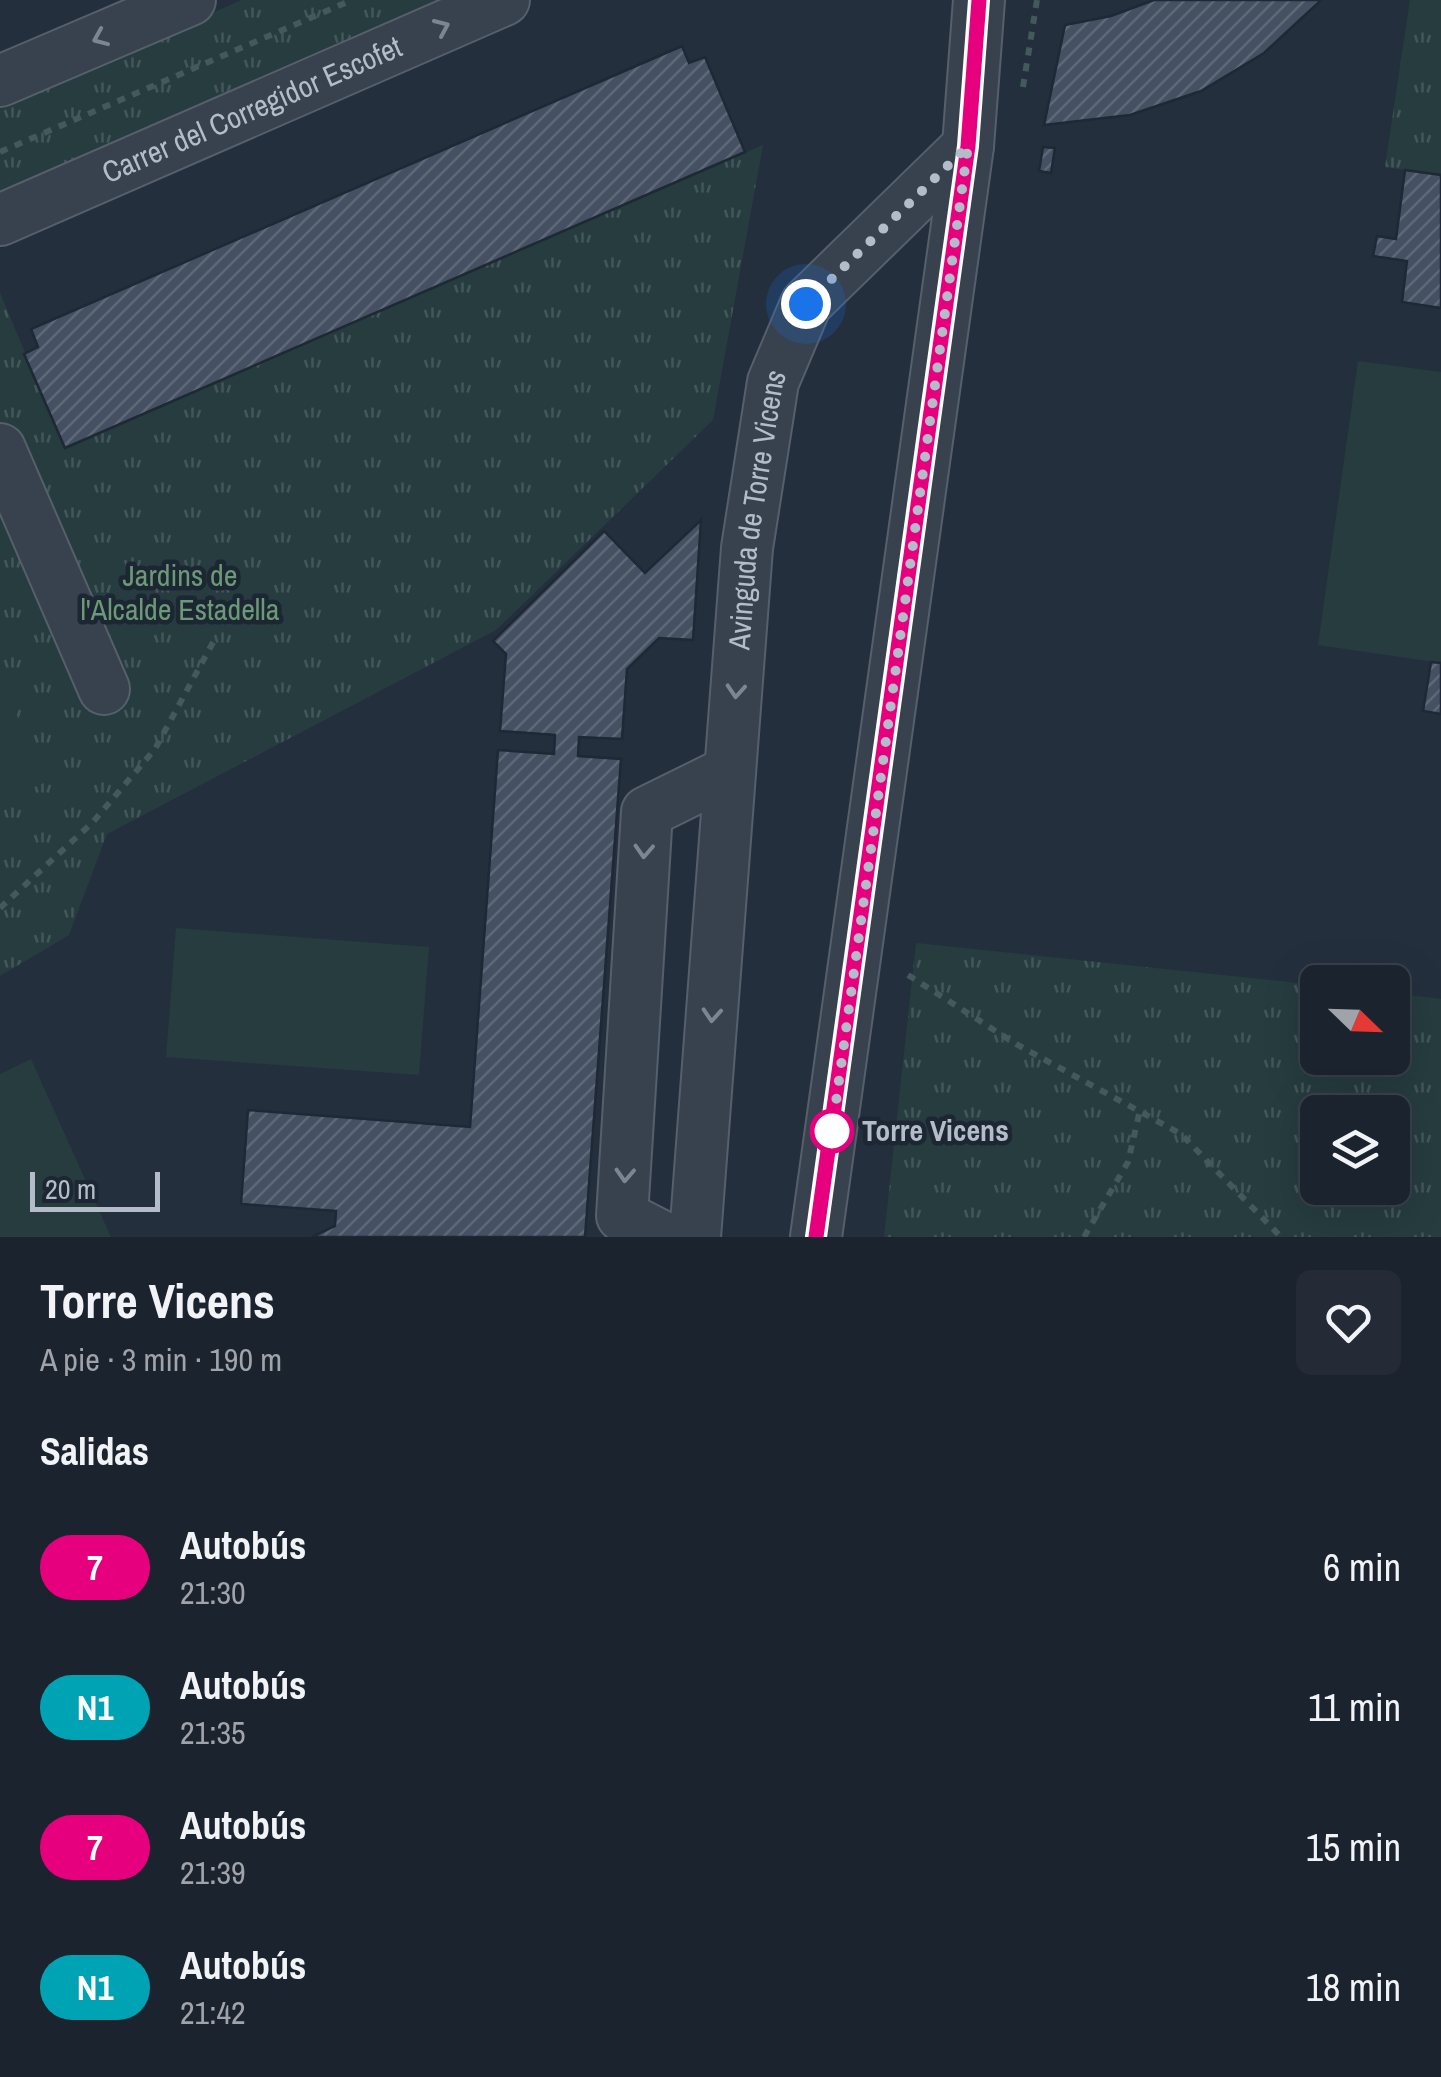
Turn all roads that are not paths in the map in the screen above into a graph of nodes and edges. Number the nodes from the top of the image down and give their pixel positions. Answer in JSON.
{"nodes":[{"id":1,"x":190,"y":0,"type":"edge"},
{"id":2,"x":504,"y":0,"type":"edge"},
{"id":3,"x":979,"y":0,"type":"edge"},
{"id":4,"x":0,"y":81,"type":"edge"},
{"id":5,"x":968,"y":146,"type":"junction"},
{"id":6,"x":0,"y":220,"type":"edge"},
{"id":7,"x":0,"y":449,"type":"edge"},
{"id":8,"x":104,"y":690,"type":"dead end"},
{"id":9,"x":730,"y":771,"type":"junction"},
{"id":10,"x":663,"y":1237,"type":"edge"},
{"id":11,"x":695,"y":1237,"type":"edge"},
{"id":12,"x":816,"y":1237,"type":"edge"}],
"edges":[{"from":1,"to":4,"type":"street","one_way":true},
{"from":6,"to":2,"type":"street","name":"Carrer del Corregidor Escofet","one_way":true},
{"from":3,"to":5,"type":"street"},
{"from":5,"to":9,"type":"street","name":"Avinguda de Torre Vicens","one_way":true},
{"from":5,"to":12,"type":"street"},
{"from":7,"to":8,"type":"street"},
{"from":9,"to":10,"type":"street","one_way":true},
{"from":9,"to":11,"type":"street","name":"Avinguda de Torre Vicens","one_way":true}]}
